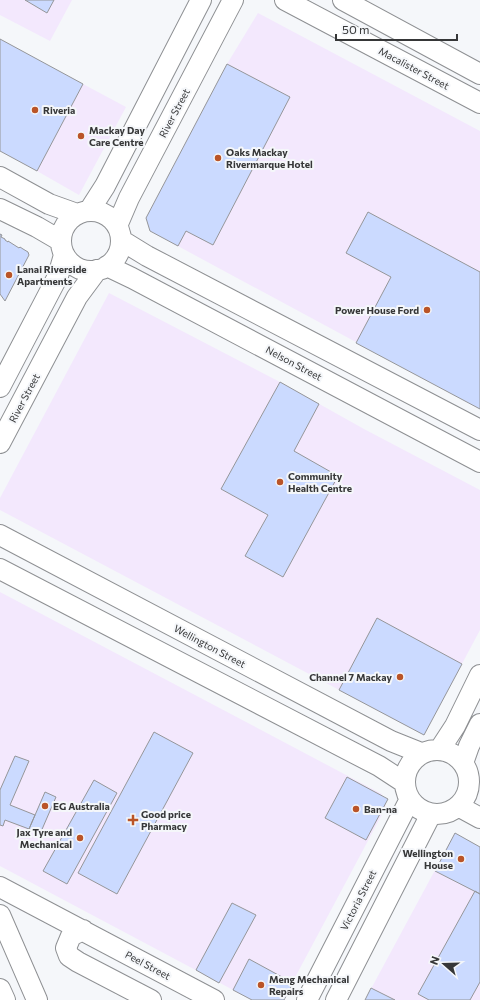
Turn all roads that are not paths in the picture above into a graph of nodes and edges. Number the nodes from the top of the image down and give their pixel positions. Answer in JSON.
{"nodes":[{"id":1,"x":201,"y":0,"type":"edge"},
{"id":2,"x":233,"y":0,"type":"edge"},
{"id":3,"x":285,"y":0,"type":"edge"},
{"id":4,"x":343,"y":0,"type":"edge"},
{"id":5,"x":480,"y":74,"type":"edge"},
{"id":6,"x":480,"y":103,"type":"edge"},
{"id":7,"x":0,"y":177,"type":"edge"},
{"id":8,"x":0,"y":208,"type":"edge"},
{"id":9,"x":83,"y":212,"type":"junction"},
{"id":10,"x":119,"y":233,"type":"junction"},
{"id":11,"x":62,"y":248,"type":"junction"},
{"id":12,"x":102,"y":268,"type":"junction"},
{"id":13,"x":0,"y":386,"type":"edge"},
{"id":14,"x":480,"y":431,"type":"edge"},
{"id":15,"x":0,"y":443,"type":"edge"},
{"id":16,"x":474,"y":458,"type":"edge"},
{"id":17,"x":0,"y":535,"type":"edge"},
{"id":18,"x":0,"y":569,"type":"edge"},
{"id":19,"x":480,"y":676,"type":"edge"},
{"id":20,"x":480,"y":724,"type":"edge"},
{"id":21,"x":440,"y":749,"type":"junction"},
{"id":22,"x":421,"y":753,"type":"junction"},
{"id":23,"x":471,"y":776,"type":"edge"},
{"id":24,"x":407,"y":791,"type":"junction"},
{"id":25,"x":458,"y":806,"type":"junction"},
{"id":26,"x":431,"y":814,"type":"junction"},
{"id":27,"x":480,"y":818,"type":"edge"},
{"id":28,"x":0,"y":887,"type":"edge"},
{"id":29,"x":0,"y":915,"type":"edge"},
{"id":30,"x":83,"y":930,"type":"junction"},
{"id":31,"x":0,"y":989,"type":"edge"},
{"id":32,"x":5,"y":1000,"type":"edge"},
{"id":33,"x":37,"y":1000,"type":"edge"},
{"id":34,"x":151,"y":1000,"type":"edge"},
{"id":35,"x":214,"y":1000,"type":"edge"},
{"id":36,"x":307,"y":1000,"type":"edge"},
{"id":37,"x":336,"y":1000,"type":"edge"}],
"edges":[{"from":1,"to":9,"type":"street"},
{"from":2,"to":10,"type":"street","name":"River Street"},
{"from":3,"to":6,"type":"street","name":"Macalister Street"},
{"from":4,"to":5,"type":"street"},
{"from":7,"to":9,"type":"street"},
{"from":8,"to":11,"type":"street"},
{"from":9,"to":10,"type":"street"},
{"from":9,"to":11,"type":"street"},
{"from":10,"to":12,"type":"street"},
{"from":10,"to":14,"type":"street"},
{"from":11,"to":12,"type":"street"},
{"from":11,"to":13,"type":"street"},
{"from":12,"to":15,"type":"street","name":"River Street"},
{"from":12,"to":16,"type":"street","name":"Nelson Street"},
{"from":14,"to":16,"type":"street"},
{"from":17,"to":22,"type":"street","name":"Wellington Street"},
{"from":18,"to":24,"type":"street"},
{"from":19,"to":21,"type":"street"},
{"from":20,"to":23,"type":"street"},
{"from":21,"to":22,"type":"street"},
{"from":21,"to":23,"type":"street"},
{"from":22,"to":24,"type":"street"},
{"from":23,"to":25,"type":"street"},
{"from":24,"to":26,"type":"street"},
{"from":24,"to":36,"type":"street","name":"Victoria Street"},
{"from":25,"to":26,"type":"street"},
{"from":25,"to":27,"type":"street"},
{"from":26,"to":37,"type":"street"},
{"from":28,"to":30,"type":"street","name":"Peel Street"},
{"from":29,"to":33,"type":"street"},
{"from":30,"to":34,"type":"street"},
{"from":30,"to":35,"type":"street","name":"Peel Street"},
{"from":31,"to":32,"type":"street"}]}
